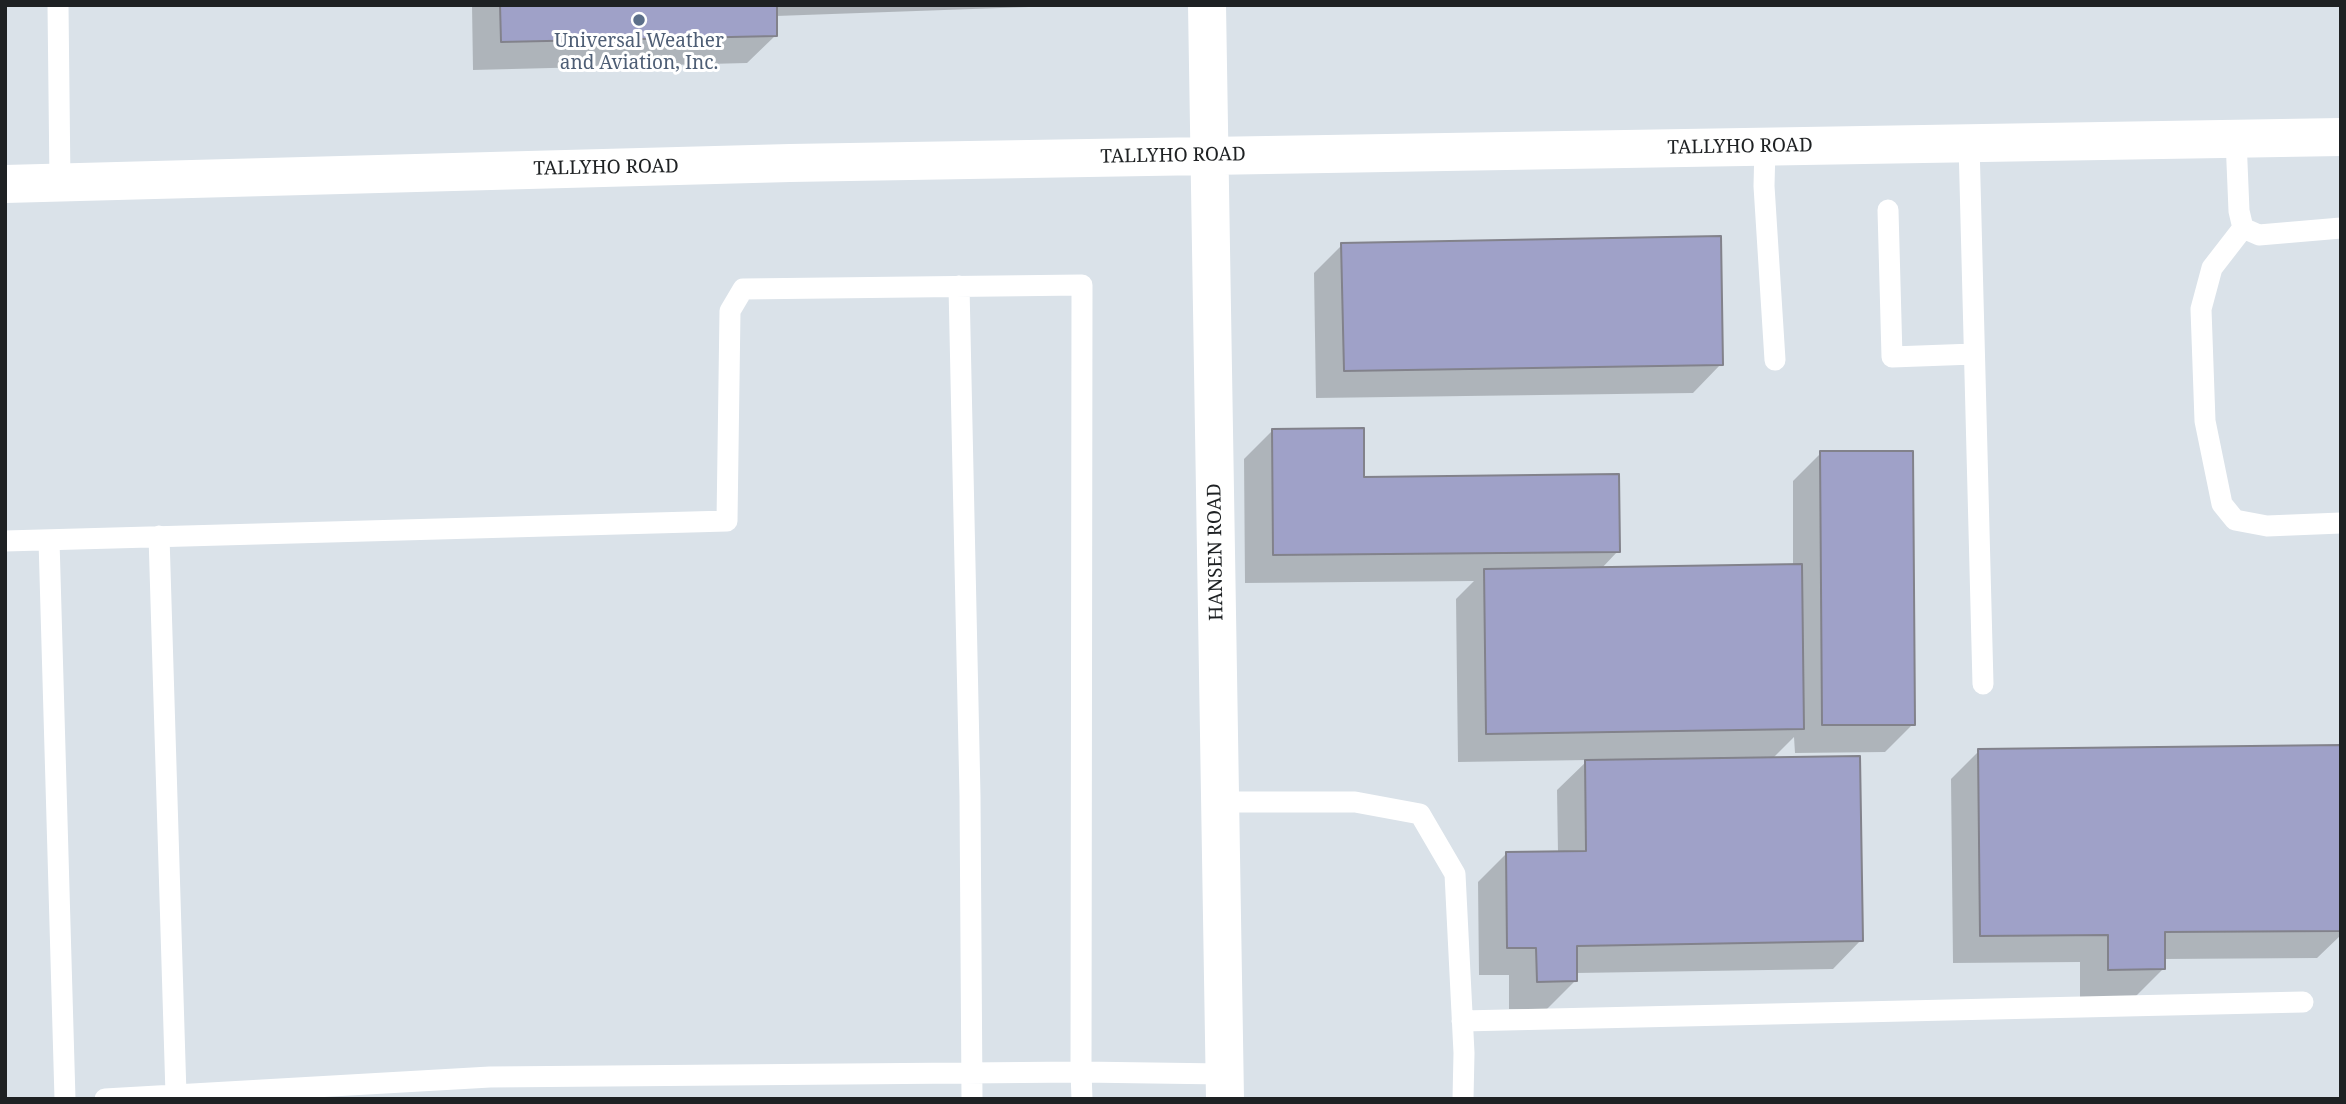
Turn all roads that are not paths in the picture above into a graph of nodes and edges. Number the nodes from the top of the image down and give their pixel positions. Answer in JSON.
{"nodes":[{"id":1,"x":58,"y":5,"type":"edge"},
{"id":2,"x":1207,"y":5,"type":"edge"},
{"id":3,"x":2341,"y":137,"type":"edge"},
{"id":4,"x":2236,"y":139,"type":"junction"},
{"id":5,"x":1969,"y":143,"type":"junction"},
{"id":6,"x":1765,"y":146,"type":"junction"},
{"id":7,"x":1209,"y":155,"type":"junction"},
{"id":8,"x":60,"y":183,"type":"junction"},
{"id":9,"x":5,"y":184,"type":"edge"},
{"id":10,"x":1888,"y":210,"type":"dead end"},
{"id":11,"x":2242,"y":228,"type":"junction"},
{"id":12,"x":2341,"y":228,"type":"edge"},
{"id":13,"x":959,"y":286,"type":"junction"},
{"id":14,"x":1974,"y":354,"type":"junction"},
{"id":15,"x":1775,"y":360,"type":"dead end"},
{"id":16,"x":2341,"y":523,"type":"edge"},
{"id":17,"x":159,"y":536,"type":"junction"},
{"id":18,"x":49,"y":540,"type":"junction"},
{"id":19,"x":5,"y":541,"type":"edge"},
{"id":20,"x":1983,"y":684,"type":"dead end"},
{"id":21,"x":1220,"y":802,"type":"junction"},
{"id":22,"x":2303,"y":1002,"type":"dead end"},
{"id":23,"x":1462,"y":1021,"type":"junction"},
{"id":24,"x":1081,"y":1072,"type":"junction"},
{"id":25,"x":972,"y":1073,"type":"junction"},
{"id":26,"x":1225,"y":1086,"type":"edge"},
{"id":27,"x":176,"y":1094,"type":"junction"},
{"id":28,"x":65,"y":1099,"type":"edge"},
{"id":29,"x":105,"y":1099,"type":"edge"},
{"id":30,"x":972,"y":1099,"type":"edge"},
{"id":31,"x":1082,"y":1099,"type":"edge"},
{"id":32,"x":1463,"y":1099,"type":"edge"}],
"edges":[{"from":1,"to":8,"type":"lane"},
{"from":2,"to":7,"type":"street","name":"HANSEN ROAD"},
{"from":3,"to":4,"type":"street","name":"TALLYHO ROAD"},
{"from":4,"to":5,"type":"street","name":"TALLYHO ROAD"},
{"from":4,"to":11,"type":"lane"},
{"from":5,"to":6,"type":"street","name":"TALLYHO ROAD"},
{"from":5,"to":14,"type":"lane"},
{"from":6,"to":7,"type":"street","name":"TALLYHO ROAD"},
{"from":6,"to":15,"type":"lane"},
{"from":7,"to":8,"type":"street","name":"TALLYHO ROAD"},
{"from":7,"to":21,"type":"street","name":"HANSEN ROAD"},
{"from":8,"to":9,"type":"street","name":"TALLYHO ROAD"},
{"from":10,"to":14,"type":"lane"},
{"from":11,"to":12,"type":"lane"},
{"from":11,"to":16,"type":"lane"},
{"from":13,"to":17,"type":"lane"},
{"from":13,"to":24,"type":"lane"},
{"from":13,"to":25,"type":"lane"},
{"from":14,"to":20,"type":"lane"},
{"from":17,"to":18,"type":"lane"},
{"from":17,"to":27,"type":"lane"},
{"from":18,"to":19,"type":"lane"},
{"from":18,"to":28,"type":"lane"},
{"from":21,"to":23,"type":"lane"},
{"from":21,"to":26,"type":"street","name":"HANSEN ROAD"},
{"from":22,"to":23,"type":"lane"},
{"from":23,"to":32,"type":"lane"},
{"from":24,"to":25,"type":"lane"},
{"from":24,"to":26,"type":"lane"},
{"from":24,"to":31,"type":"lane"},
{"from":25,"to":27,"type":"lane"},
{"from":25,"to":30,"type":"lane"},
{"from":27,"to":29,"type":"lane"}]}
